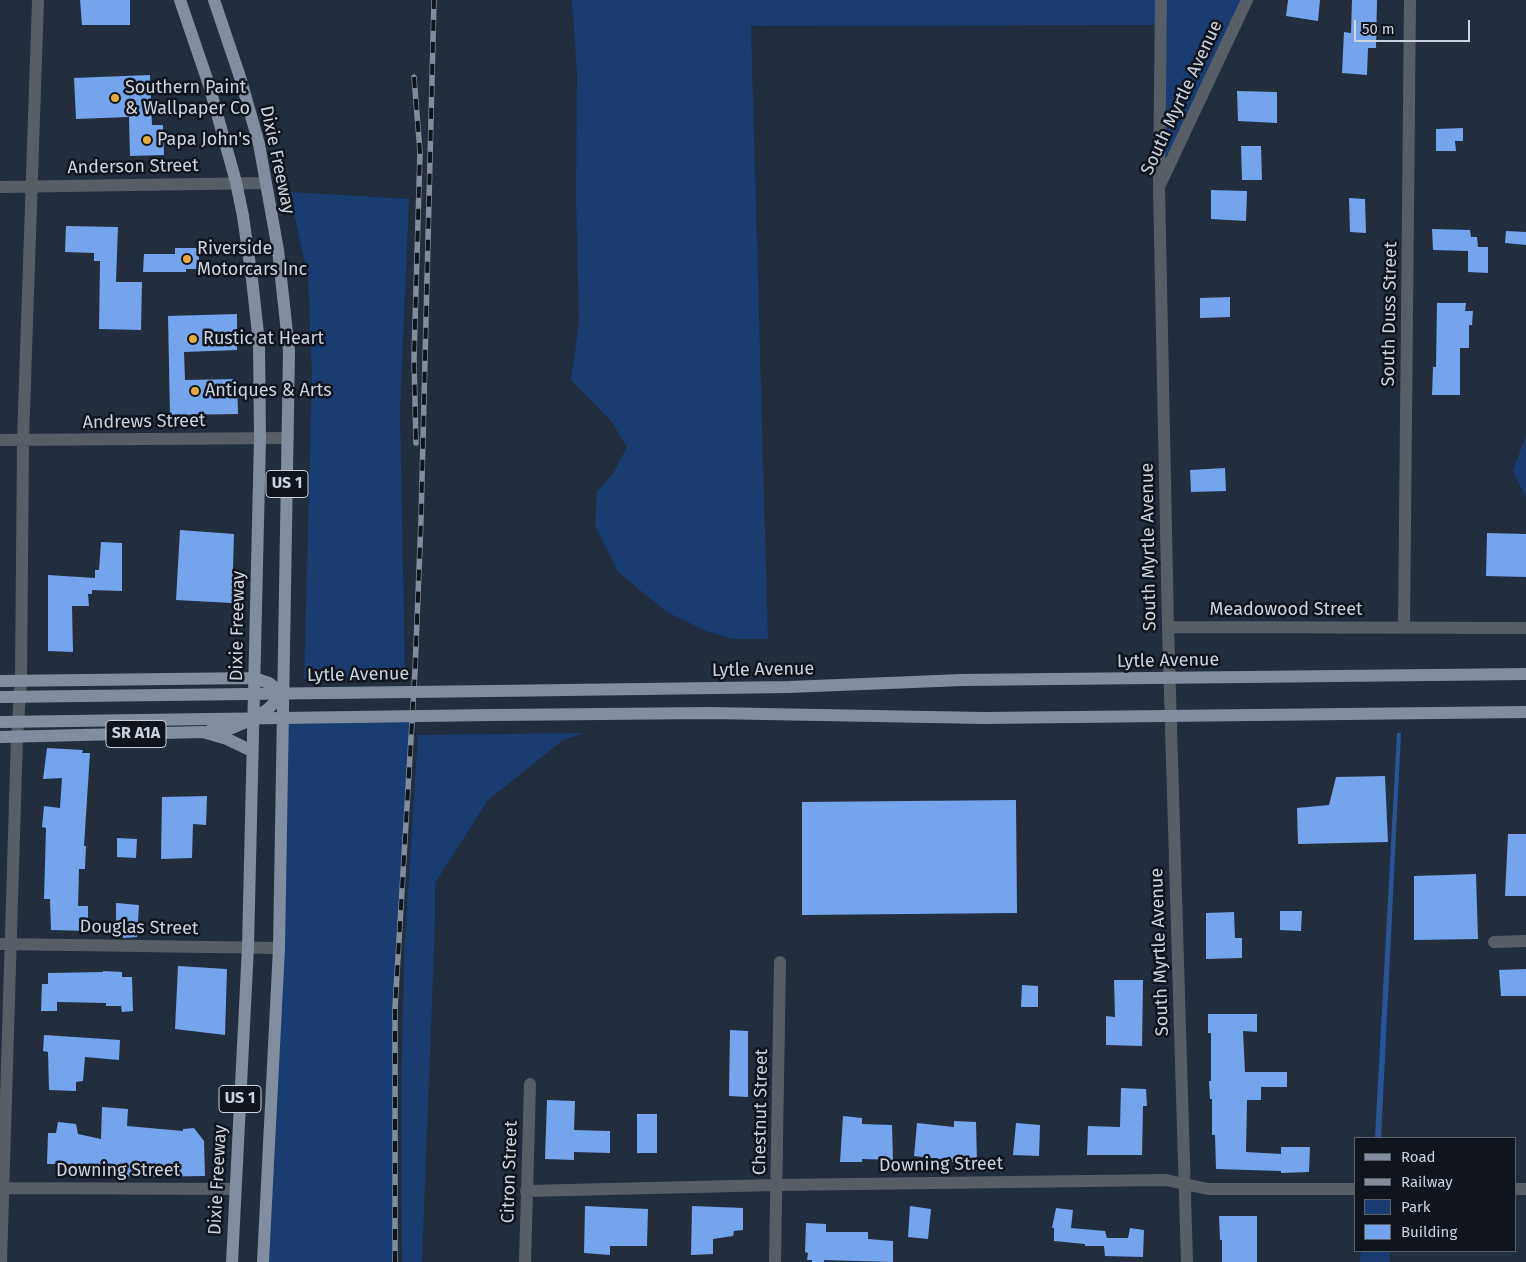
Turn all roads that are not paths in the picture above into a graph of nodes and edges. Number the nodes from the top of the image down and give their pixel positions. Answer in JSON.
{"nodes":[{"id":1,"x":38,"y":0,"type":"edge"},
{"id":2,"x":180,"y":0,"type":"edge"},
{"id":3,"x":214,"y":0,"type":"edge"},
{"id":4,"x":1161,"y":0,"type":"edge"},
{"id":5,"x":1247,"y":0,"type":"edge"},
{"id":6,"x":1410,"y":0,"type":"edge"},
{"id":7,"x":236,"y":182,"type":"junction"},
{"id":8,"x":266,"y":183,"type":"junction"},
{"id":9,"x":0,"y":187,"type":"edge"},
{"id":10,"x":31,"y":187,"type":"junction"},
{"id":11,"x":1159,"y":187,"type":"junction"},
{"id":12,"x":260,"y":438,"type":"junction"},
{"id":13,"x":288,"y":438,"type":"junction"},
{"id":14,"x":0,"y":440,"type":"edge"},
{"id":15,"x":23,"y":440,"type":"junction"},
{"id":16,"x":1168,"y":627,"type":"junction"},
{"id":17,"x":1404,"y":628,"type":"junction"},
{"id":18,"x":1526,"y":628,"type":"edge"},
{"id":19,"x":1526,"y":674,"type":"edge"},
{"id":20,"x":254,"y":678,"type":"junction"},
{"id":21,"x":1170,"y":678,"type":"junction"},
{"id":22,"x":0,"y":681,"type":"edge"},
{"id":23,"x":21,"y":681,"type":"junction"},
{"id":24,"x":283,"y":694,"type":"junction"},
{"id":25,"x":0,"y":697,"type":"edge"},
{"id":26,"x":1526,"y":712,"type":"edge"},
{"id":27,"x":1171,"y":716,"type":"junction"},
{"id":28,"x":253,"y":719,"type":"junction"},
{"id":29,"x":0,"y":722,"type":"edge"},
{"id":30,"x":203,"y":732,"type":"junction"},
{"id":31,"x":0,"y":737,"type":"edge"},
{"id":32,"x":17,"y":737,"type":"junction"},
{"id":33,"x":252,"y":751,"type":"junction"},
{"id":34,"x":1526,"y":941,"type":"edge"},
{"id":35,"x":1494,"y":942,"type":"dead end"},
{"id":36,"x":5,"y":944,"type":"edge"},
{"id":37,"x":248,"y":947,"type":"junction"},
{"id":38,"x":278,"y":948,"type":"junction"},
{"id":39,"x":780,"y":962,"type":"dead end"},
{"id":40,"x":530,"y":1084,"type":"dead end"},
{"id":41,"x":777,"y":1185,"type":"junction"},
{"id":42,"x":1185,"y":1185,"type":"junction"},
{"id":43,"x":1,"y":1188,"type":"edge"},
{"id":44,"x":235,"y":1189,"type":"junction"},
{"id":45,"x":1354,"y":1189,"type":"edge"},
{"id":46,"x":526,"y":1191,"type":"junction"},
{"id":47,"x":1,"y":1262,"type":"edge"},
{"id":48,"x":232,"y":1262,"type":"edge"},
{"id":49,"x":264,"y":1262,"type":"edge"},
{"id":50,"x":525,"y":1262,"type":"edge"},
{"id":51,"x":775,"y":1262,"type":"edge"},
{"id":52,"x":1187,"y":1262,"type":"edge"}],
"edges":[{"from":1,"to":10,"type":"street"},
{"from":2,"to":7,"type":"main road","name":"Dixie Freeway","number":"US 1"},
{"from":3,"to":8,"type":"main road","name":"Dixie Freeway","number":"US 1"},
{"from":4,"to":11,"type":"street"},
{"from":5,"to":11,"type":"street","name":"South Myrtle Avenue"},
{"from":6,"to":17,"type":"street","name":"South Duss Street"},
{"from":7,"to":8,"type":"street","name":"Anderson Street"},
{"from":7,"to":10,"type":"street","name":"Anderson Street"},
{"from":7,"to":12,"type":"main road","name":"Dixie Freeway","number":"US 1"},
{"from":8,"to":13,"type":"main road","name":"Dixie Freeway","number":"US 1"},
{"from":9,"to":10,"type":"street","name":"Anderson Street"},
{"from":10,"to":15,"type":"street"},
{"from":11,"to":16,"type":"street","name":"South Myrtle Avenue"},
{"from":12,"to":13,"type":"street","name":"Andrews Street"},
{"from":12,"to":15,"type":"street","name":"Andrews Street"},
{"from":12,"to":20,"type":"main road","name":"Dixie Freeway","number":"US 1"},
{"from":13,"to":24,"type":"main road","name":"Dixie Freeway","number":"US 1"},
{"from":14,"to":15,"type":"street","name":"Andrews Street"},
{"from":15,"to":23,"type":"street"},
{"from":16,"to":17,"type":"street","name":"Meadowood Street"},
{"from":16,"to":21,"type":"street","name":"South Myrtle Avenue"},
{"from":17,"to":18,"type":"street","name":"Meadowood Street"},
{"from":19,"to":21,"type":"main road","name":"Lytle Avenue"},
{"from":20,"to":23,"type":"main road"},
{"from":20,"to":24,"type":"main road"},
{"from":20,"to":28,"type":"main road","name":"Dixie Freeway","number":"US 1"},
{"from":21,"to":25,"type":"main road","name":"Lytle Avenue","bridge":true},
{"from":21,"to":27,"type":"street","name":"South Myrtle Avenue"},
{"from":22,"to":23,"type":"main road"},
{"from":23,"to":32,"type":"street"},
{"from":24,"to":28,"type":"main road"},
{"from":24,"to":38,"type":"main road","name":"Dixie Freeway","number":"US 1"},
{"from":26,"to":27,"type":"main road"},
{"from":27,"to":29,"type":"main road","bridge":true},
{"from":27,"to":42,"type":"street","name":"South Myrtle Avenue"},
{"from":28,"to":30,"type":"main road"},
{"from":28,"to":33,"type":"main road","name":"Dixie Freeway","number":"US 1"},
{"from":30,"to":32,"type":"main road","number":"SR A1A"},
{"from":30,"to":33,"type":"main road","number":"SR A1A"},
{"from":31,"to":32,"type":"main road","number":"SR A1A"},
{"from":32,"to":36,"type":"street"},
{"from":33,"to":37,"type":"main road","name":"Dixie Freeway","number":"US 1"},
{"from":34,"to":35,"type":"street"},
{"from":36,"to":37,"type":"street","name":"Douglas Street"},
{"from":36,"to":43,"type":"street"},
{"from":37,"to":38,"type":"street","name":"Douglas Street"},
{"from":37,"to":44,"type":"main road","name":"Dixie Freeway","number":"US 1"},
{"from":38,"to":49,"type":"main road","name":"Dixie Freeway","number":"US 1"},
{"from":39,"to":41,"type":"street","name":"Chestnut Street"},
{"from":40,"to":46,"type":"street","name":"Citron Street"},
{"from":41,"to":42,"type":"street","name":"Downing Street"},
{"from":41,"to":46,"type":"street","name":"Downing Street"},
{"from":41,"to":51,"type":"street","name":"Chestnut Street"},
{"from":42,"to":45,"type":"street","name":"Downing Street"},
{"from":42,"to":52,"type":"street","name":"South Myrtle Avenue"},
{"from":43,"to":44,"type":"street","name":"Downing Street"},
{"from":43,"to":47,"type":"street"},
{"from":44,"to":48,"type":"main road","name":"Dixie Freeway","number":"US 1"},
{"from":46,"to":50,"type":"street","name":"Citron Street"}]}
